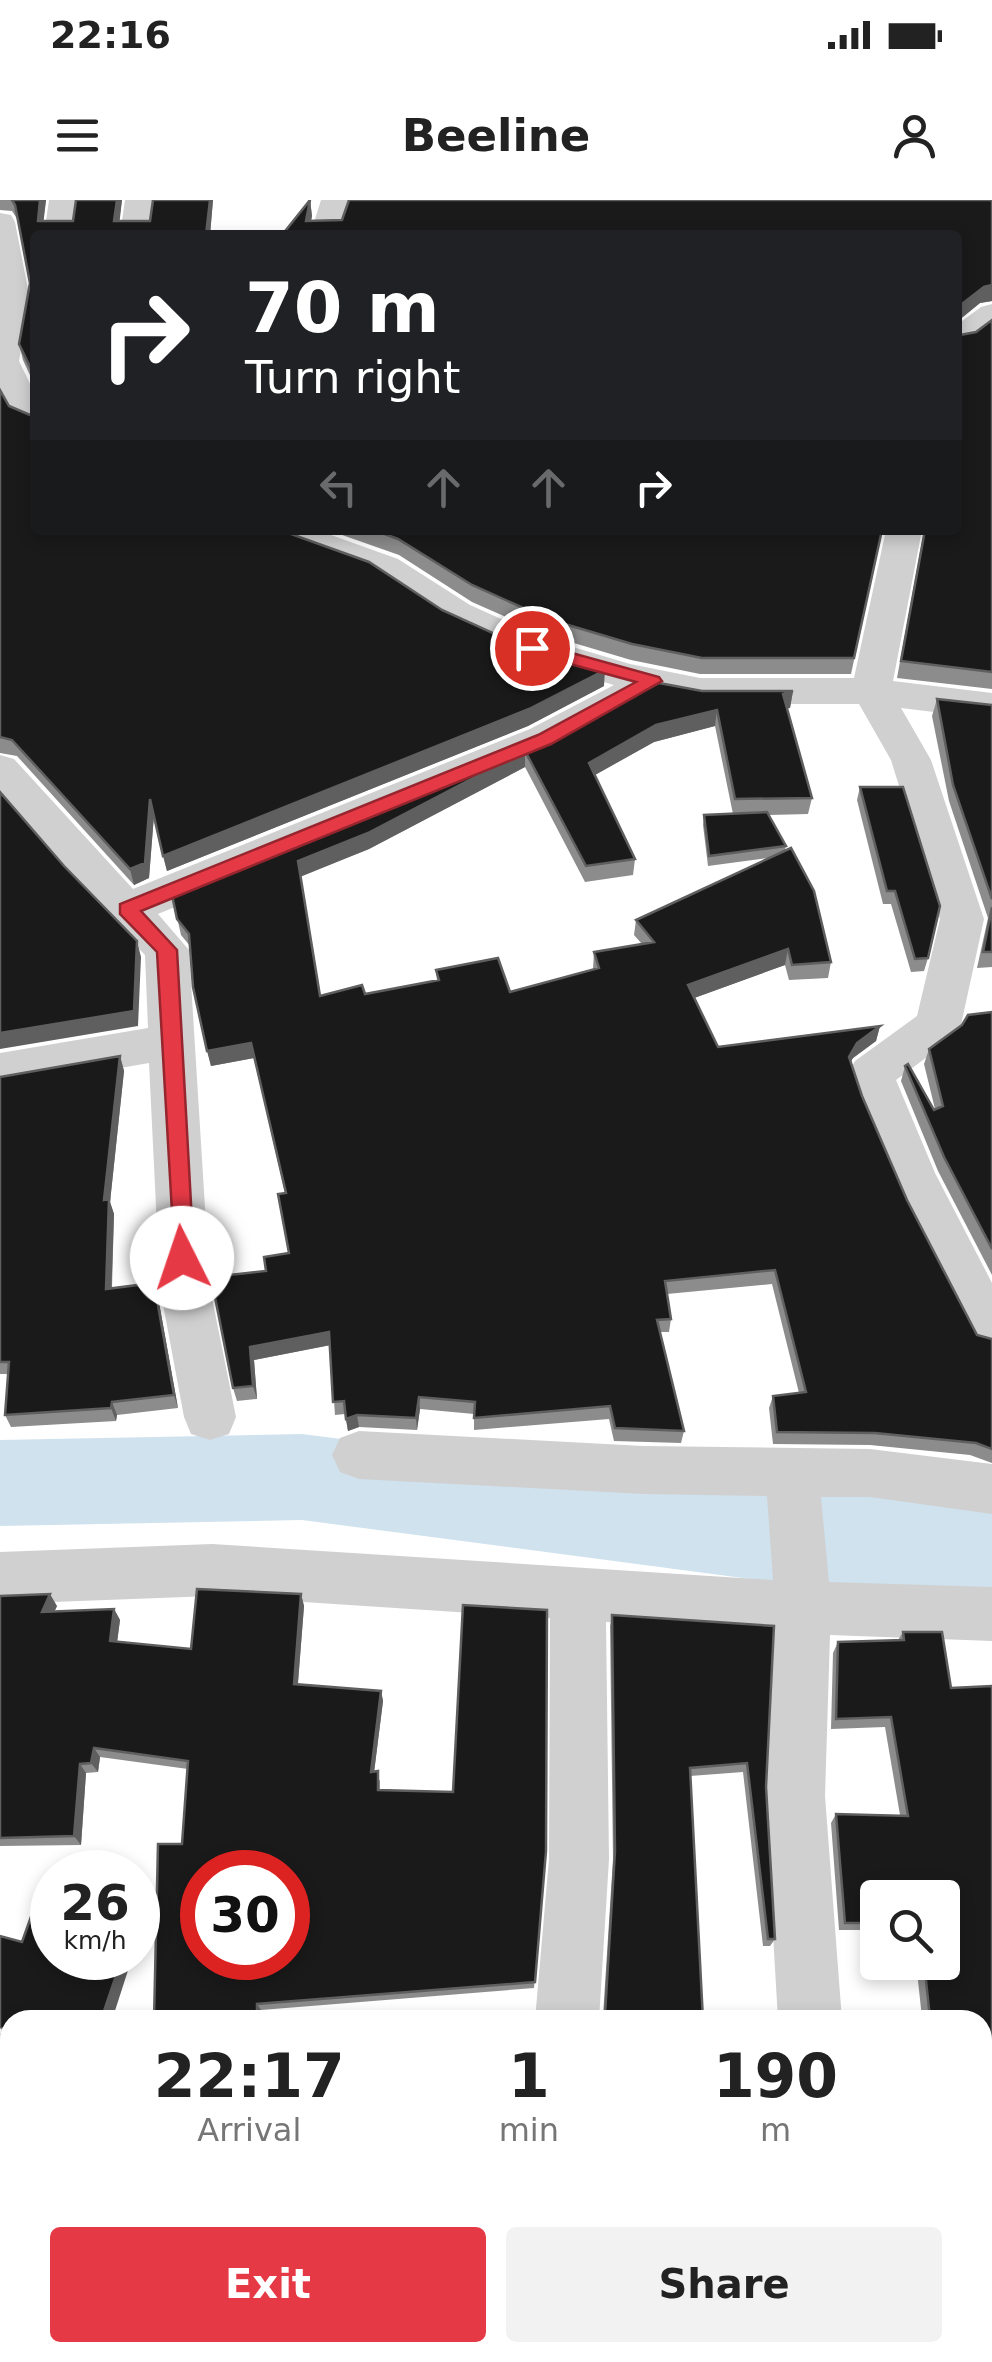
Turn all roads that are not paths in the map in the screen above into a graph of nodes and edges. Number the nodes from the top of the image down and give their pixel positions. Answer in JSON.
{"nodes":[{"id":1,"x":64,"y":200,"type":"edge"},
{"id":2,"x":140,"y":200,"type":"edge"},
{"id":3,"x":336,"y":200,"type":"edge"},
{"id":4,"x":0,"y":222,"type":"edge"},
{"id":5,"x":60,"y":230,"type":"edge"},
{"id":6,"x":136,"y":230,"type":"edge"},
{"id":7,"x":326,"y":230,"type":"edge"},
{"id":8,"x":992,"y":314,"type":"edge"},
{"id":9,"x":23,"y":321,"type":"edge"},
{"id":10,"x":962,"y":336,"type":"edge"},
{"id":11,"x":30,"y":415,"type":"edge"},
{"id":12,"x":305,"y":535,"type":"edge"},
{"id":13,"x":903,"y":535,"type":"edge"},
{"id":14,"x":653,"y":681,"type":"junction"},
{"id":15,"x":871,"y":692,"type":"junction"},
{"id":16,"x":992,"y":706,"type":"edge"},
{"id":17,"x":0,"y":769,"type":"edge"},
{"id":18,"x":127,"y":909,"type":"junction"},
{"id":19,"x":172,"y":1041,"type":"junction"},
{"id":20,"x":0,"y":1071,"type":"edge"},
{"id":21,"x":992,"y":1330,"type":"edge"},
{"id":22,"x":210,"y":1417,"type":"dead end"},
{"id":23,"x":359,"y":1455,"type":"dead end"},
{"id":24,"x":794,"y":1484,"type":"junction"},
{"id":25,"x":992,"y":1489,"type":"edge"},
{"id":26,"x":0,"y":1578,"type":"edge"},
{"id":27,"x":577,"y":1592,"type":"junction"},
{"id":28,"x":802,"y":1595,"type":"junction"},
{"id":29,"x":992,"y":1614,"type":"edge"},
{"id":30,"x":568,"y":2010,"type":"edge"},
{"id":31,"x":809,"y":2010,"type":"edge"}],
"edges":[{"from":1,"to":5,"type":"street"},
{"from":2,"to":6,"type":"street"},
{"from":3,"to":7,"type":"street"},
{"from":4,"to":9,"type":"street"},
{"from":8,"to":10,"type":"street"},
{"from":9,"to":11,"type":"street"},
{"from":12,"to":14,"type":"street"},
{"from":13,"to":15,"type":"street"},
{"from":14,"to":15,"type":"street"},
{"from":14,"to":18,"type":"street"},
{"from":15,"to":16,"type":"street"},
{"from":15,"to":21,"type":"street"},
{"from":17,"to":18,"type":"street"},
{"from":18,"to":19,"type":"street"},
{"from":19,"to":20,"type":"street"},
{"from":19,"to":22,"type":"street"},
{"from":23,"to":24,"type":"street"},
{"from":24,"to":25,"type":"street"},
{"from":24,"to":28,"type":"street"},
{"from":26,"to":27,"type":"street"},
{"from":27,"to":28,"type":"street"},
{"from":27,"to":30,"type":"street"},
{"from":28,"to":29,"type":"street"},
{"from":28,"to":31,"type":"street"}]}
